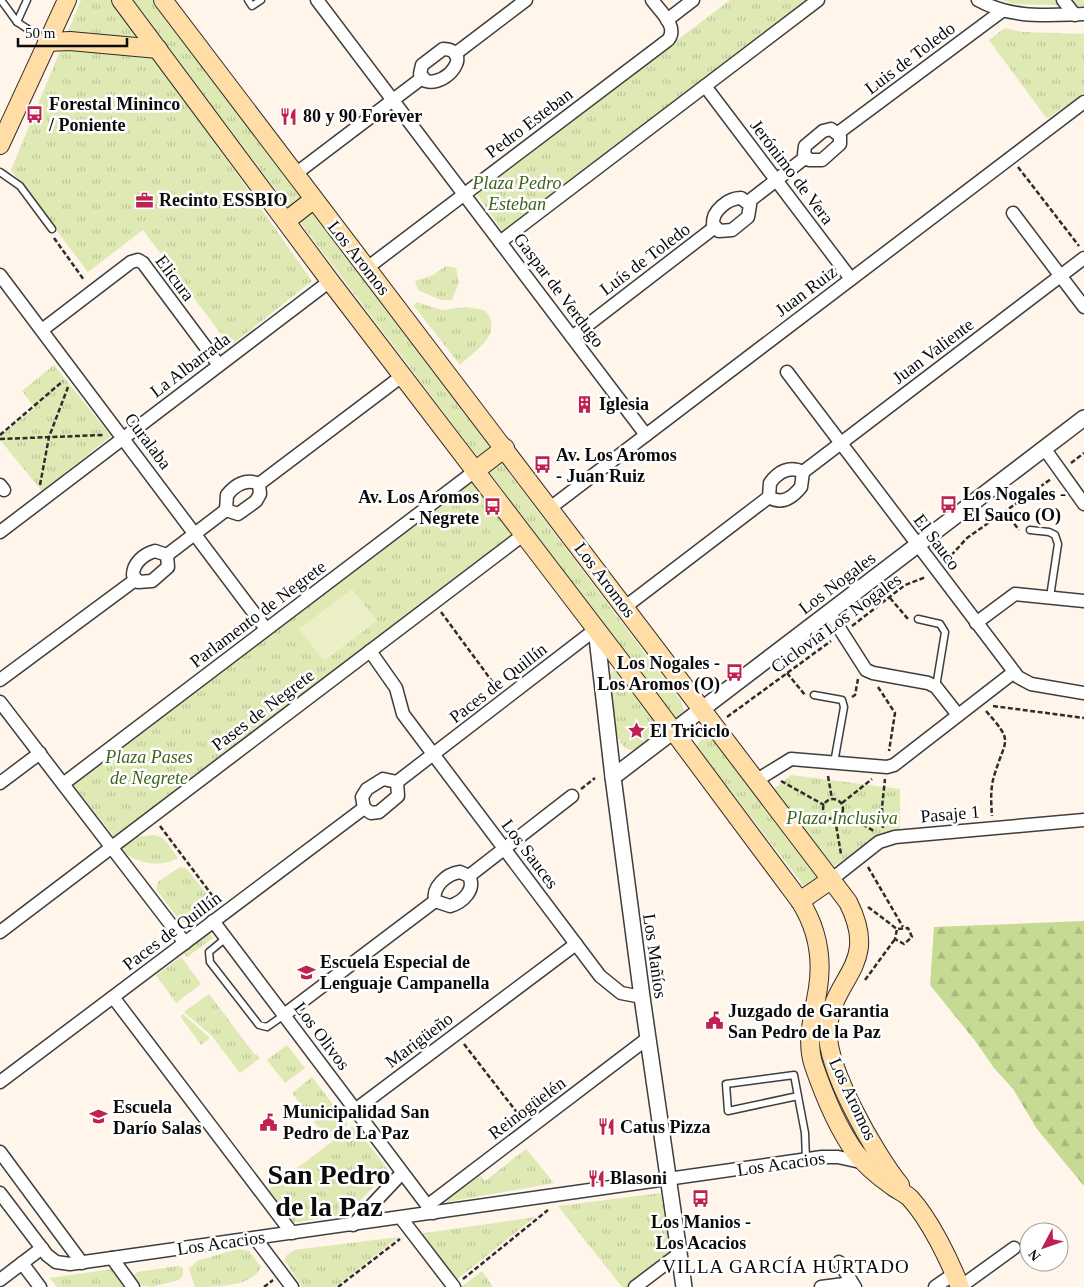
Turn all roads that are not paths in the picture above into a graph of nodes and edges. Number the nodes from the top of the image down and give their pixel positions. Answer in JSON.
{"nodes":[{"id":1,"x":1,"y":0,"type":"edge"},
{"id":2,"x":27,"y":0,"type":"edge"},
{"id":3,"x":67,"y":0,"type":"edge"},
{"id":4,"x":121,"y":0,"type":"edge"},
{"id":5,"x":163,"y":0,"type":"edge"},
{"id":6,"x":248,"y":0,"type":"edge"},
{"id":7,"x":261,"y":0,"type":"edge"},
{"id":8,"x":526,"y":0,"type":"edge"},
{"id":9,"x":652,"y":0,"type":"edge"},
{"id":10,"x":693,"y":0,"type":"edge"},
{"id":11,"x":818,"y":0,"type":"edge"},
{"id":12,"x":978,"y":0,"type":"edge"},
{"id":13,"x":1063,"y":0,"type":"edge"},
{"id":14,"x":321,"y":2,"type":"edge"},
{"id":15,"x":1002,"y":11,"type":"junction"},
{"id":16,"x":1079,"y":15,"type":"edge"},
{"id":17,"x":667,"y":20,"type":"junction"},
{"id":18,"x":17,"y":22,"type":"junction"},
{"id":19,"x":48,"y":42,"type":"junction"},
{"id":20,"x":158,"y":49,"type":"junction"},
{"id":21,"x":455,"y":54,"type":"junction"},
{"id":22,"x":422,"y":78,"type":"junction"},
{"id":23,"x":705,"y":86,"type":"junction"},
{"id":24,"x":393,"y":100,"type":"junction"},
{"id":25,"x":1084,"y":102,"type":"edge"},
{"id":26,"x":838,"y":133,"type":"junction"},
{"id":27,"x":0,"y":145,"type":"edge"},
{"id":28,"x":806,"y":157,"type":"junction"},
{"id":29,"x":0,"y":172,"type":"edge"},
{"id":30,"x":294,"y":175,"type":"junction"},
{"id":31,"x":776,"y":180,"type":"junction"},
{"id":32,"x":464,"y":194,"type":"junction"},
{"id":33,"x":313,"y":200,"type":"junction"},
{"id":34,"x":748,"y":202,"type":"junction"},
{"id":35,"x":1013,"y":213,"type":"dead end"},
{"id":36,"x":286,"y":221,"type":"junction"},
{"id":37,"x":715,"y":227,"type":"junction"},
{"id":38,"x":52,"y":229,"type":"road end"},
{"id":39,"x":500,"y":242,"type":"junction"},
{"id":40,"x":1084,"y":258,"type":"edge"},
{"id":41,"x":367,"y":268,"type":"junction"},
{"id":42,"x":0,"y":275,"type":"edge"},
{"id":43,"x":1060,"y":276,"type":"junction"},
{"id":44,"x":851,"y":279,"type":"junction"},
{"id":45,"x":330,"y":281,"type":"junction"},
{"id":46,"x":1084,"y":307,"type":"edge"},
{"id":47,"x":42,"y":330,"type":"junction"},
{"id":48,"x":572,"y":337,"type":"junction"},
{"id":49,"x":219,"y":366,"type":"junction"},
{"id":50,"x":787,"y":372,"type":"dead end"},
{"id":51,"x":402,"y":376,"type":"junction"},
{"id":52,"x":1084,"y":418,"type":"edge"},
{"id":53,"x":646,"y":435,"type":"junction"},
{"id":54,"x":124,"y":438,"type":"junction"},
{"id":55,"x":840,"y":443,"type":"junction"},
{"id":56,"x":505,"y":448,"type":"junction"},
{"id":57,"x":1044,"y":448,"type":"junction"},
{"id":58,"x":475,"y":471,"type":"junction"},
{"id":59,"x":803,"y":472,"type":"junction"},
{"id":60,"x":258,"y":484,"type":"junction"},
{"id":61,"x":769,"y":498,"type":"junction"},
{"id":62,"x":1084,"y":504,"type":"edge"},
{"id":63,"x":550,"y":508,"type":"junction"},
{"id":64,"x":226,"y":510,"type":"junction"},
{"id":65,"x":1030,"y":530,"type":"road end"},
{"id":66,"x":0,"y":532,"type":"edge"},
{"id":67,"x":195,"y":534,"type":"junction"},
{"id":68,"x":523,"y":534,"type":"junction"},
{"id":69,"x":917,"y":545,"type":"junction"},
{"id":70,"x":167,"y":555,"type":"junction"},
{"id":71,"x":135,"y":580,"type":"junction"},
{"id":72,"x":1050,"y":597,"type":"junction"},
{"id":73,"x":1084,"y":602,"type":"edge"},
{"id":74,"x":625,"y":606,"type":"junction"},
{"id":75,"x":829,"y":612,"type":"junction"},
{"id":76,"x":918,"y":619,"type":"road end"},
{"id":77,"x":976,"y":623,"type":"junction"},
{"id":78,"x":266,"y":629,"type":"junction"},
{"id":79,"x":596,"y":629,"type":"junction"},
{"id":80,"x":370,"y":651,"type":"junction"},
{"id":81,"x":1014,"y":672,"type":"junction"},
{"id":82,"x":0,"y":680,"type":"edge"},
{"id":83,"x":936,"y":687,"type":"junction"},
{"id":84,"x":1084,"y":693,"type":"edge"},
{"id":85,"x":814,"y":695,"type":"road end"},
{"id":86,"x":0,"y":702,"type":"edge"},
{"id":87,"x":702,"y":709,"type":"junction"},
{"id":88,"x":958,"y":715,"type":"junction"},
{"id":89,"x":673,"y":731,"type":"junction"},
{"id":90,"x":40,"y":753,"type":"junction"},
{"id":91,"x":433,"y":755,"type":"junction"},
{"id":92,"x":830,"y":762,"type":"junction"},
{"id":93,"x":762,"y":776,"type":"junction"},
{"id":94,"x":613,"y":777,"type":"junction"},
{"id":95,"x":397,"y":782,"type":"junction"},
{"id":96,"x":0,"y":783,"type":"edge"},
{"id":97,"x":63,"y":784,"type":"junction"},
{"id":98,"x":572,"y":796,"type":"road end"},
{"id":99,"x":364,"y":808,"type":"junction"},
{"id":100,"x":1084,"y":820,"type":"edge"},
{"id":101,"x":112,"y":848,"type":"junction"},
{"id":102,"x":504,"y":849,"type":"junction"},
{"id":103,"x":838,"y":874,"type":"junction"},
{"id":104,"x":469,"y":876,"type":"junction"},
{"id":105,"x":800,"y":901,"type":"junction"},
{"id":106,"x":435,"y":902,"type":"junction"},
{"id":107,"x":213,"y":921,"type":"junction"},
{"id":108,"x":0,"y":932,"type":"edge"},
{"id":109,"x":226,"y":938,"type":"junction"},
{"id":110,"x":185,"y":943,"type":"junction"},
{"id":111,"x":576,"y":944,"type":"junction"},
{"id":112,"x":113,"y":997,"type":"junction"},
{"id":113,"x":642,"y":998,"type":"junction"},
{"id":114,"x":284,"y":1016,"type":"junction"},
{"id":115,"x":648,"y":1038,"type":"junction"},
{"id":116,"x":0,"y":1082,"type":"edge"},
{"id":117,"x":798,"y":1096,"type":"junction"},
{"id":118,"x":355,"y":1110,"type":"junction"},
{"id":119,"x":0,"y":1152,"type":"edge"},
{"id":120,"x":806,"y":1160,"type":"junction"},
{"id":121,"x":865,"y":1164,"type":"junction"},
{"id":122,"x":402,"y":1173,"type":"junction"},
{"id":123,"x":670,"y":1180,"type":"junction"},
{"id":124,"x":0,"y":1193,"type":"edge"},
{"id":125,"x":909,"y":1197,"type":"junction"},
{"id":126,"x":430,"y":1210,"type":"junction"},
{"id":127,"x":402,"y":1218,"type":"junction"},
{"id":128,"x":353,"y":1224,"type":"junction"},
{"id":129,"x":292,"y":1233,"type":"junction"},
{"id":130,"x":255,"y":1238,"type":"junction"},
{"id":131,"x":42,"y":1248,"type":"junction"},
{"id":132,"x":1014,"y":1248,"type":"dead end"},
{"id":133,"x":680,"y":1253,"type":"junction"},
{"id":134,"x":112,"y":1258,"type":"junction"},
{"id":135,"x":82,"y":1262,"type":"junction"},
{"id":136,"x":839,"y":1262,"type":"dead end"},
{"id":137,"x":22,"y":1263,"type":"junction"},
{"id":138,"x":0,"y":1280,"type":"edge"},
{"id":139,"x":958,"y":1280,"type":"edge"},
{"id":140,"x":854,"y":1285,"type":"edge"},
{"id":141,"x":40,"y":1287,"type":"edge"},
{"id":142,"x":133,"y":1287,"type":"edge"},
{"id":143,"x":292,"y":1287,"type":"edge"},
{"id":144,"x":454,"y":1287,"type":"edge"},
{"id":145,"x":635,"y":1287,"type":"edge"},
{"id":146,"x":684,"y":1287,"type":"edge"},
{"id":147,"x":821,"y":1287,"type":"edge"},
{"id":148,"x":935,"y":1287,"type":"edge"}],
"edges":[{"from":1,"to":18,"type":"lane"},
{"from":2,"to":18,"type":"lane"},
{"from":3,"to":19,"type":"main road"},
{"from":4,"to":20,"type":"main road","name":"Los Aromos"},
{"from":5,"to":30,"type":"main road","name":"Los Aromos"},
{"from":6,"to":7,"type":"lane"},
{"from":8,"to":21,"type":"street"},
{"from":9,"to":17,"type":"street"},
{"from":10,"to":17,"type":"street"},
{"from":11,"to":23,"type":"street"},
{"from":12,"to":15,"type":"street"},
{"from":13,"to":16,"type":"street"},
{"from":14,"to":24,"type":"street","name":"Gaspar de Verdugo"},
{"from":15,"to":16,"type":"street"},
{"from":15,"to":26,"type":"street","name":"Luis de Toledo"},
{"from":17,"to":32,"type":"street","name":"Pedro Esteban"},
{"from":18,"to":19,"type":"lane"},
{"from":19,"to":20,"type":"main road"},
{"from":19,"to":27,"type":"main road"},
{"from":20,"to":36,"type":"main road","name":"Los Aromos"},
{"from":21,"to":22,"type":"street"},
{"from":21,"to":22,"type":"street"},
{"from":22,"to":24,"type":"street"},
{"from":23,"to":31,"type":"street","name":"Jerónimo de Vera"},
{"from":23,"to":39,"type":"street"},
{"from":24,"to":30,"type":"street"},
{"from":24,"to":32,"type":"street","name":"Gaspar de Verdugo"},
{"from":25,"to":44,"type":"street","name":"Juan Ruiz"},
{"from":26,"to":28,"type":"street","name":"Luis de Toledo"},
{"from":26,"to":28,"type":"street"},
{"from":28,"to":31,"type":"street","name":"Luis de Toledo"},
{"from":29,"to":38,"type":"lane"},
{"from":30,"to":33,"type":"main road","name":"Los Aromos"},
{"from":31,"to":34,"type":"street","name":"Luis de Toledo"},
{"from":31,"to":44,"type":"street","name":"Jerónimo de Vera"},
{"from":32,"to":39,"type":"street","name":"Gaspar de Verdugo"},
{"from":32,"to":41,"type":"street","name":"Pedro Esteban"},
{"from":33,"to":36,"type":"main road"},
{"from":33,"to":41,"type":"main road","name":"Los Aromos"},
{"from":34,"to":37,"type":"street"},
{"from":34,"to":37,"type":"street"},
{"from":35,"to":43,"type":"street"},
{"from":36,"to":45,"type":"main road","name":"Los Aromos"},
{"from":37,"to":48,"type":"street","name":"Luís de Toledo"},
{"from":39,"to":48,"type":"street","name":"Gaspar de Verdugo"},
{"from":40,"to":43,"type":"street","name":"Juan Valiente"},
{"from":41,"to":56,"type":"main road","name":"Los Aromos"},
{"from":42,"to":47,"type":"street","name":"Curalaba"},
{"from":43,"to":46,"type":"street"},
{"from":43,"to":55,"type":"street","name":"Juan Valiente"},
{"from":44,"to":53,"type":"street","name":"Juan Ruiz"},
{"from":45,"to":49,"type":"street","name":"La Albarrada"},
{"from":45,"to":51,"type":"main road","name":"Los Aromos"},
{"from":47,"to":49,"type":"street","name":"Elicura"},
{"from":47,"to":54,"type":"street","name":"Curalaba"},
{"from":48,"to":53,"type":"street","name":"Gaspar de Verdugo"},
{"from":49,"to":54,"type":"street","name":"La Albarrada"},
{"from":50,"to":55,"type":"street","name":"El Sauco"},
{"from":51,"to":58,"type":"main road","name":"Los Aromos"},
{"from":51,"to":60,"type":"street"},
{"from":52,"to":57,"type":"street","name":"Los Nogales"},
{"from":53,"to":63,"type":"street","name":"Juan Ruiz"},
{"from":54,"to":66,"type":"street","name":"La Albarrada"},
{"from":54,"to":67,"type":"street","name":"Curalaba"},
{"from":55,"to":59,"type":"street","name":"Juan Valiente"},
{"from":55,"to":69,"type":"street","name":"El Sauco"},
{"from":56,"to":58,"type":"main road"},
{"from":56,"to":63,"type":"main road","name":"Los Aromos"},
{"from":57,"to":62,"type":"street"},
{"from":57,"to":69,"type":"street","name":"Los Nogales"},
{"from":58,"to":68,"type":"main road","name":"Los Aromos"},
{"from":58,"to":78,"type":"street","name":"Parlamento de Negrete"},
{"from":59,"to":61,"type":"street","name":"Juan Valiente"},
{"from":59,"to":61,"type":"street"},
{"from":60,"to":64,"type":"street"},
{"from":60,"to":64,"type":"street"},
{"from":61,"to":74,"type":"street","name":"Juan Valiente"},
{"from":63,"to":74,"type":"main road","name":"Los Aromos"},
{"from":64,"to":67,"type":"street"},
{"from":65,"to":72,"type":"lane"},
{"from":67,"to":70,"type":"street"},
{"from":67,"to":78,"type":"street","name":"Curalaba"},
{"from":68,"to":79,"type":"main road","name":"Los Aromos"},
{"from":68,"to":80,"type":"street","name":"Pases de Negrete"},
{"from":69,"to":75,"type":"street","name":"Los Nogales"},
{"from":69,"to":77,"type":"street","name":"El Sauco"},
{"from":70,"to":71,"type":"street"},
{"from":70,"to":71,"type":"street"},
{"from":71,"to":82,"type":"street"},
{"from":72,"to":73,"type":"street"},
{"from":72,"to":77,"type":"street"},
{"from":74,"to":87,"type":"main road","name":"Los Aromos"},
{"from":75,"to":83,"type":"street"},
{"from":75,"to":87,"type":"street","name":"Los Nogales"},
{"from":76,"to":83,"type":"lane"},
{"from":77,"to":81,"type":"street","name":"El Sauco"},
{"from":78,"to":97,"type":"street","name":"Parlamento de Negrete"},
{"from":79,"to":89,"type":"main road","name":"Los Aromos"},
{"from":79,"to":91,"type":"street","name":"Paces de Quillín"},
{"from":79,"to":94,"type":"street","name":"Los Mañíos"},
{"from":80,"to":91,"type":"street","name":"Los Sauces"},
{"from":80,"to":101,"type":"street","name":"Pases de Negrete"},
{"from":81,"to":84,"type":"street","name":"El Sauco"},
{"from":81,"to":88,"type":"street"},
{"from":83,"to":88,"type":"street"},
{"from":85,"to":92,"type":"lane"},
{"from":86,"to":90,"type":"street"},
{"from":87,"to":89,"type":"street","name":"Los Nogales"},
{"from":87,"to":93,"type":"main road","name":"Los Aromos"},
{"from":88,"to":92,"type":"street"},
{"from":89,"to":94,"type":"street","name":"Los Nogales"},
{"from":89,"to":105,"type":"main road","name":"Los Aromos"},
{"from":90,"to":96,"type":"street"},
{"from":90,"to":97,"type":"street"},
{"from":91,"to":95,"type":"street","name":"Paces de Quillín"},
{"from":91,"to":102,"type":"street","name":"Los Sauces"},
{"from":92,"to":93,"type":"street"},
{"from":93,"to":103,"type":"main road","name":"Los Aromos"},
{"from":94,"to":113,"type":"street","name":"Los Mañíos"},
{"from":95,"to":99,"type":"street"},
{"from":95,"to":99,"type":"street"},
{"from":97,"to":101,"type":"street"},
{"from":98,"to":102,"type":"street"},
{"from":99,"to":107,"type":"street","name":"Paces de Quillín"},
{"from":100,"to":103,"type":"street","name":"Pasaje 1"},
{"from":101,"to":108,"type":"street","name":"Pases de Negrete"},
{"from":101,"to":110,"type":"street"},
{"from":102,"to":104,"type":"street"},
{"from":102,"to":111,"type":"street","name":"Los Sauces"},
{"from":103,"to":105,"type":"main road"},
{"from":103,"to":125,"type":"main road","name":"Los Aromos"},
{"from":104,"to":106,"type":"street"},
{"from":104,"to":106,"type":"street"},
{"from":105,"to":121,"type":"main road","name":"Los Aromos"},
{"from":106,"to":114,"type":"street"},
{"from":107,"to":109,"type":"street","name":"Los Olivos"},
{"from":107,"to":110,"type":"street","name":"Paces de Quillín"},
{"from":109,"to":114,"type":"street","name":"Los Olivos"},
{"from":109,"to":114,"type":"lane"},
{"from":110,"to":112,"type":"street","name":"Paces de Quillín"},
{"from":111,"to":113,"type":"street","name":"Los Sauces"},
{"from":111,"to":118,"type":"street","name":"Marigüeño"},
{"from":112,"to":116,"type":"street","name":"Paces de Quillín"},
{"from":112,"to":129,"type":"street"},
{"from":113,"to":115,"type":"street","name":"Los Mañíos"},
{"from":114,"to":118,"type":"street","name":"Los Olivos"},
{"from":115,"to":123,"type":"street","name":"Los Mañíos"},
{"from":115,"to":126,"type":"street","name":"Reinogüelén"},
{"from":117,"to":117,"type":"lane"},
{"from":117,"to":120,"type":"lane"},
{"from":118,"to":122,"type":"street","name":"Los Olivos"},
{"from":119,"to":135,"type":"street"},
{"from":120,"to":121,"type":"street","name":"Los Acacios"},
{"from":120,"to":123,"type":"street","name":"Los Acacios"},
{"from":121,"to":125,"type":"main road","name":"Los Acacios"},
{"from":122,"to":126,"type":"street","name":"Los Olivos"},
{"from":122,"to":128,"type":"street"},
{"from":123,"to":126,"type":"street","name":"Los Acacios"},
{"from":123,"to":133,"type":"street","name":"Los Mañíos"},
{"from":124,"to":131,"type":"street","name":"Los Acacios"},
{"from":125,"to":139,"type":"main road","name":"Los Acacios"},
{"from":126,"to":127,"type":"street","name":"Los Acacios"},
{"from":127,"to":128,"type":"street","name":"Los Acacios"},
{"from":127,"to":144,"type":"street"},
{"from":128,"to":129,"type":"street","name":"Los Acacios"},
{"from":129,"to":130,"type":"street","name":"Los Acacios"},
{"from":130,"to":134,"type":"street","name":"Los Acacios"},
{"from":130,"to":143,"type":"street"},
{"from":131,"to":135,"type":"street","name":"Los Acacios"},
{"from":131,"to":137,"type":"street"},
{"from":132,"to":139,"type":"street"},
{"from":133,"to":145,"type":"street"},
{"from":133,"to":146,"type":"street","name":"Los Mañíos"},
{"from":134,"to":135,"type":"street","name":"Los Acacios"},
{"from":134,"to":142,"type":"street"},
{"from":136,"to":140,"type":"street"},
{"from":137,"to":138,"type":"street"},
{"from":137,"to":141,"type":"street"},
{"from":139,"to":148,"type":"street"},
{"from":140,"to":147,"type":"street"}]}
